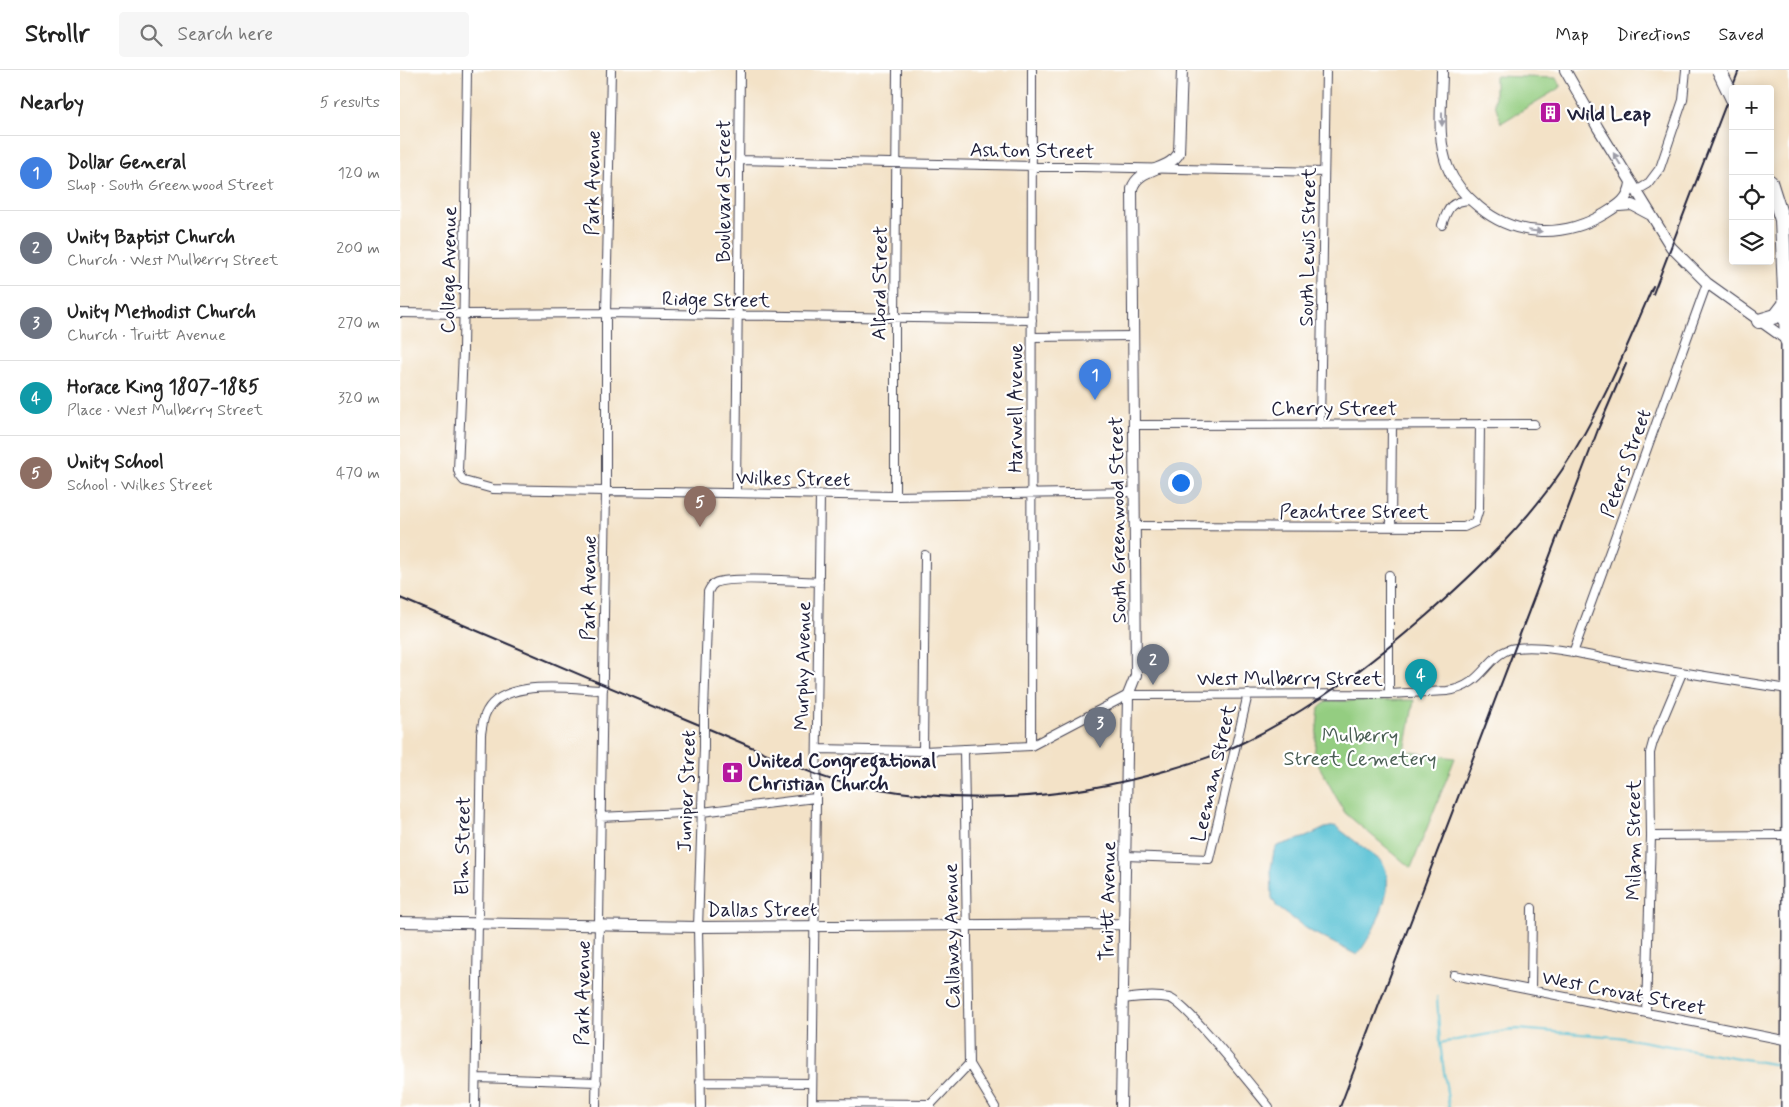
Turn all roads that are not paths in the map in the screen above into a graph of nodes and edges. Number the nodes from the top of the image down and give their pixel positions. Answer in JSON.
{"nodes":[{"id":1,"x":467,"y":70,"type":"edge"},
{"id":2,"x":611,"y":70,"type":"edge"},
{"id":3,"x":740,"y":70,"type":"edge"},
{"id":4,"x":897,"y":70,"type":"edge"},
{"id":5,"x":1032,"y":70,"type":"edge"},
{"id":6,"x":1182,"y":70,"type":"edge"},
{"id":7,"x":1326,"y":70,"type":"edge"},
{"id":8,"x":1442,"y":70,"type":"edge"},
{"id":9,"x":1564,"y":70,"type":"edge"},
{"id":10,"x":1686,"y":70,"type":"edge"},
{"id":11,"x":1719,"y":70,"type":"edge"},
{"id":12,"x":1729,"y":91,"type":"edge"},
{"id":13,"x":739,"y":160,"type":"junction"},
{"id":14,"x":897,"y":163,"type":"junction"},
{"id":15,"x":1032,"y":166,"type":"junction"},
{"id":16,"x":1156,"y":168,"type":"junction"},
{"id":17,"x":1324,"y":172,"type":"junction"},
{"id":18,"x":1634,"y":187,"type":"junction"},
{"id":19,"x":1774,"y":194,"type":"edge"},
{"id":20,"x":1471,"y":200,"type":"junction"},
{"id":21,"x":1618,"y":206,"type":"junction"},
{"id":22,"x":1651,"y":215,"type":"junction"},
{"id":23,"x":1442,"y":225,"type":"dead end"},
{"id":24,"x":1787,"y":272,"type":"edge"},
{"id":25,"x":1707,"y":284,"type":"junction"},
{"id":26,"x":1786,"y":303,"type":"junction"},
{"id":27,"x":400,"y":313,"type":"edge"},
{"id":28,"x":606,"y":313,"type":"junction"},
{"id":29,"x":463,"y":314,"type":"junction"},
{"id":30,"x":738,"y":316,"type":"junction"},
{"id":31,"x":894,"y":318,"type":"junction"},
{"id":32,"x":1032,"y":320,"type":"junction"},
{"id":33,"x":1759,"y":321,"type":"junction"},
{"id":34,"x":1133,"y":336,"type":"junction"},
{"id":35,"x":1032,"y":337,"type":"junction"},
{"id":36,"x":1788,"y":340,"type":"edge"},
{"id":37,"x":1134,"y":424,"type":"junction"},
{"id":38,"x":1320,"y":424,"type":"junction"},
{"id":39,"x":1392,"y":424,"type":"junction"},
{"id":40,"x":1480,"y":424,"type":"junction"},
{"id":41,"x":1534,"y":424,"type":"dead end"},
{"id":42,"x":458,"y":470,"type":"joint"},
{"id":43,"x":606,"y":491,"type":"junction"},
{"id":44,"x":736,"y":492,"type":"junction"},
{"id":45,"x":1134,"y":492,"type":"junction"},
{"id":46,"x":1032,"y":494,"type":"junction"},
{"id":47,"x":820,"y":495,"type":"junction"},
{"id":48,"x":895,"y":496,"type":"junction"},
{"id":49,"x":1788,"y":505,"type":"edge"},
{"id":50,"x":1135,"y":526,"type":"junction"},
{"id":51,"x":1391,"y":527,"type":"junction"},
{"id":52,"x":925,"y":555,"type":"dead end"},
{"id":53,"x":1389,"y":575,"type":"dead end"},
{"id":54,"x":819,"y":582,"type":"junction"},
{"id":55,"x":1789,"y":587,"type":"edge"},
{"id":56,"x":1573,"y":653,"type":"junction"},
{"id":57,"x":1682,"y":673,"type":"junction"},
{"id":58,"x":1788,"y":682,"type":"edge"},
{"id":59,"x":603,"y":690,"type":"junction"},
{"id":60,"x":1248,"y":694,"type":"junction"},
{"id":61,"x":1389,"y":694,"type":"junction"},
{"id":62,"x":1128,"y":695,"type":"junction"},
{"id":63,"x":1031,"y":746,"type":"junction"},
{"id":64,"x":817,"y":749,"type":"junction"},
{"id":65,"x":964,"y":749,"type":"junction"},
{"id":66,"x":924,"y":751,"type":"junction"},
{"id":67,"x":815,"y":798,"type":"junction"},
{"id":68,"x":702,"y":812,"type":"junction"},
{"id":69,"x":600,"y":817,"type":"junction"},
{"id":70,"x":1651,"y":836,"type":"junction"},
{"id":71,"x":1789,"y":836,"type":"edge"},
{"id":72,"x":1125,"y":856,"type":"junction"},
{"id":73,"x":1532,"y":908,"type":"dead end"},
{"id":74,"x":400,"y":922,"type":"edge"},
{"id":75,"x":477,"y":923,"type":"junction"},
{"id":76,"x":1124,"y":924,"type":"junction"},
{"id":77,"x":599,"y":925,"type":"junction"},
{"id":78,"x":967,"y":925,"type":"junction"},
{"id":79,"x":698,"y":926,"type":"junction"},
{"id":80,"x":816,"y":926,"type":"junction"},
{"id":81,"x":1789,"y":934,"type":"edge"},
{"id":82,"x":1454,"y":975,"type":"dead end"},
{"id":83,"x":1531,"y":990,"type":"junction"},
{"id":84,"x":1123,"y":999,"type":"junction"},
{"id":85,"x":1646,"y":1013,"type":"junction"},
{"id":86,"x":1788,"y":1041,"type":"edge"},
{"id":87,"x":969,"y":1064,"type":"junction"},
{"id":88,"x":476,"y":1078,"type":"junction"},
{"id":89,"x":597,"y":1082,"type":"junction"},
{"id":90,"x":700,"y":1082,"type":"junction"},
{"id":91,"x":812,"y":1083,"type":"junction"},
{"id":92,"x":812,"y":1105,"type":"edge"},
{"id":93,"x":931,"y":1105,"type":"edge"},
{"id":94,"x":475,"y":1107,"type":"edge"},
{"id":95,"x":596,"y":1107,"type":"edge"},
{"id":96,"x":701,"y":1107,"type":"edge"},
{"id":97,"x":995,"y":1107,"type":"edge"},
{"id":98,"x":1121,"y":1107,"type":"edge"},
{"id":99,"x":1269,"y":1107,"type":"edge"},
{"id":100,"x":1786,"y":1107,"type":"edge"}],
"edges":[{"from":1,"to":29,"type":"street","name":"College Avenue"},
{"from":2,"to":28,"type":"street","name":"Park Avenue"},
{"from":3,"to":13,"type":"street","name":"Boulevard Street"},
{"from":4,"to":14,"type":"street","name":"Alford Street"},
{"from":5,"to":15,"type":"street","name":"Harwell Avenue"},
{"from":6,"to":16,"type":"street","name":"South Greenwood Street"},
{"from":7,"to":17,"type":"street","name":"South Lewis Street"},
{"from":8,"to":20,"type":"street","one_way":true},
{"from":18,"to":9,"type":"street","one_way":true},
{"from":10,"to":18,"type":"street"},
{"from":11,"to":12,"type":"highway","bridge":true},
{"from":13,"to":14,"type":"street","name":"Ashton Street"},
{"from":13,"to":30,"type":"street","name":"Boulevard Street"},
{"from":14,"to":15,"type":"street","name":"Ashton Street"},
{"from":14,"to":31,"type":"street","name":"Alford Street"},
{"from":15,"to":16,"type":"street","name":"Ashton Street"},
{"from":15,"to":32,"type":"street","name":"Harwell Avenue"},
{"from":16,"to":17,"type":"street","name":"Ashton Street"},
{"from":16,"to":34,"type":"street","name":"South Greenwood Street"},
{"from":17,"to":38,"type":"street","name":"South Lewis Street"},
{"from":18,"to":21,"type":"street"},
{"from":18,"to":22,"type":"street"},
{"from":19,"to":24,"type":"highway"},
{"from":20,"to":21,"type":"street","one_way":true},
{"from":20,"to":23,"type":"street"},
{"from":21,"to":22,"type":"street"},
{"from":22,"to":25,"type":"street"},
{"from":24,"to":26,"type":"highway"},
{"from":25,"to":33,"type":"street"},
{"from":25,"to":56,"type":"street","name":"Peters Street"},
{"from":26,"to":33,"type":"highway"},
{"from":26,"to":36,"type":"highway"},
{"from":27,"to":29,"type":"street","name":"Ridge Street"},
{"from":28,"to":29,"type":"street","name":"Ridge Street"},
{"from":28,"to":30,"type":"street","name":"Ridge Street"},
{"from":28,"to":43,"type":"street","name":"Park Avenue"},
{"from":29,"to":42,"type":"street","name":"College Avenue"},
{"from":30,"to":31,"type":"street","name":"Ridge Street"},
{"from":30,"to":44,"type":"street","name":"Boulevard Street"},
{"from":31,"to":32,"type":"street","name":"Ridge Street"},
{"from":31,"to":48,"type":"street","name":"Alford Street"},
{"from":32,"to":35,"type":"street","name":"Harwell Avenue"},
{"from":33,"to":36,"type":"street"},
{"from":34,"to":35,"type":"street"},
{"from":34,"to":37,"type":"street","name":"South Greenwood Street"},
{"from":35,"to":46,"type":"street","name":"Harwell Avenue"},
{"from":36,"to":49,"type":"main road"},
{"from":37,"to":38,"type":"street","name":"Cherry Street"},
{"from":37,"to":45,"type":"street","name":"South Greenwood Street"},
{"from":38,"to":39,"type":"street","name":"Cherry Street"},
{"from":39,"to":40,"type":"street","name":"Cherry Street"},
{"from":39,"to":51,"type":"street"},
{"from":40,"to":41,"type":"street","name":"Cherry Street"},
{"from":40,"to":51,"type":"street","name":"Peachtree Street"},
{"from":42,"to":43,"type":"street","name":"Wilkes Street"},
{"from":43,"to":44,"type":"street","name":"Wilkes Street"},
{"from":43,"to":59,"type":"street","name":"Park Avenue"},
{"from":44,"to":47,"type":"street","name":"Wilkes Street"},
{"from":45,"to":46,"type":"street","name":"Wilkes Street"},
{"from":45,"to":50,"type":"street","name":"South Greenwood Street"},
{"from":46,"to":48,"type":"street","name":"Wilkes Street"},
{"from":46,"to":63,"type":"street","name":"Harwell Avenue"},
{"from":47,"to":48,"type":"street","name":"Wilkes Street"},
{"from":47,"to":54,"type":"street","name":"Murphy Avenue"},
{"from":49,"to":55,"type":"main road"},
{"from":50,"to":51,"type":"street","name":"Peachtree Street"},
{"from":50,"to":62,"type":"street","name":"South Greenwood Street"},
{"from":52,"to":66,"type":"street"},
{"from":53,"to":61,"type":"street"},
{"from":54,"to":64,"type":"street","name":"Murphy Avenue"},
{"from":54,"to":68,"type":"street","name":"Juniper Street","bridge":true},
{"from":55,"to":58,"type":"main road"},
{"from":56,"to":57,"type":"street","name":"West Mulberry Street"},
{"from":56,"to":61,"type":"street","name":"West Mulberry Street"},
{"from":57,"to":58,"type":"street","name":"West Mulberry Street"},
{"from":57,"to":70,"type":"street","name":"Milam Street"},
{"from":58,"to":71,"type":"main road"},
{"from":59,"to":69,"type":"street","name":"Park Avenue"},
{"from":59,"to":75,"type":"street","name":"Elm Street"},
{"from":60,"to":61,"type":"street","name":"West Mulberry Street"},
{"from":60,"to":62,"type":"street","name":"West Mulberry Street"},
{"from":60,"to":72,"type":"street","name":"Leeman Street"},
{"from":62,"to":63,"type":"street","name":"West Mulberry Street"},
{"from":62,"to":72,"type":"street","name":"Truitt Avenue"},
{"from":63,"to":65,"type":"street","name":"West Mulberry Street"},
{"from":64,"to":66,"type":"street","name":"West Mulberry Street"},
{"from":64,"to":67,"type":"street","name":"Murphy Avenue"},
{"from":65,"to":66,"type":"street","name":"West Mulberry Street"},
{"from":65,"to":78,"type":"street","name":"Callaway Avenue"},
{"from":67,"to":68,"type":"street"},
{"from":67,"to":80,"type":"street","name":"Murphy Avenue"},
{"from":68,"to":69,"type":"street"},
{"from":68,"to":79,"type":"street","name":"Juniper Street"},
{"from":69,"to":77,"type":"street","name":"Park Avenue"},
{"from":70,"to":71,"type":"street"},
{"from":70,"to":85,"type":"street","name":"Milam Street"},
{"from":71,"to":81,"type":"main road"},
{"from":72,"to":76,"type":"street","name":"Truitt Avenue"},
{"from":73,"to":83,"type":"street"},
{"from":74,"to":75,"type":"street","name":"Dallas Street"},
{"from":75,"to":77,"type":"street","name":"Dallas Street"},
{"from":75,"to":88,"type":"street","name":"Elm Street"},
{"from":76,"to":78,"type":"street","name":"Dallas Street"},
{"from":76,"to":84,"type":"street","name":"Truitt Avenue"},
{"from":77,"to":79,"type":"street","name":"Dallas Street"},
{"from":77,"to":89,"type":"street","name":"Park Avenue"},
{"from":78,"to":80,"type":"street","name":"Dallas Street"},
{"from":78,"to":87,"type":"street","name":"Callaway Avenue"},
{"from":79,"to":80,"type":"street","name":"Dallas Street"},
{"from":79,"to":90,"type":"street","name":"Juniper Street"},
{"from":80,"to":91,"type":"street","name":"Murphy Avenue"},
{"from":81,"to":86,"type":"main road"},
{"from":82,"to":83,"type":"street","name":"West Crovat Street"},
{"from":83,"to":85,"type":"street","name":"West Crovat Street"},
{"from":84,"to":98,"type":"street","name":"Truitt Avenue"},
{"from":84,"to":99,"type":"street"},
{"from":85,"to":86,"type":"street","name":"West Crovat Street"},
{"from":86,"to":100,"type":"main road"},
{"from":87,"to":93,"type":"street"},
{"from":87,"to":97,"type":"street"},
{"from":88,"to":89,"type":"street"},
{"from":88,"to":94,"type":"street","name":"Elm Street"},
{"from":89,"to":95,"type":"street","name":"Park Avenue"},
{"from":90,"to":91,"type":"street"},
{"from":90,"to":96,"type":"street","name":"Juniper Street"},
{"from":91,"to":92,"type":"street","name":"Murphy Avenue"},
{"from":92,"to":93,"type":"street"}]}
